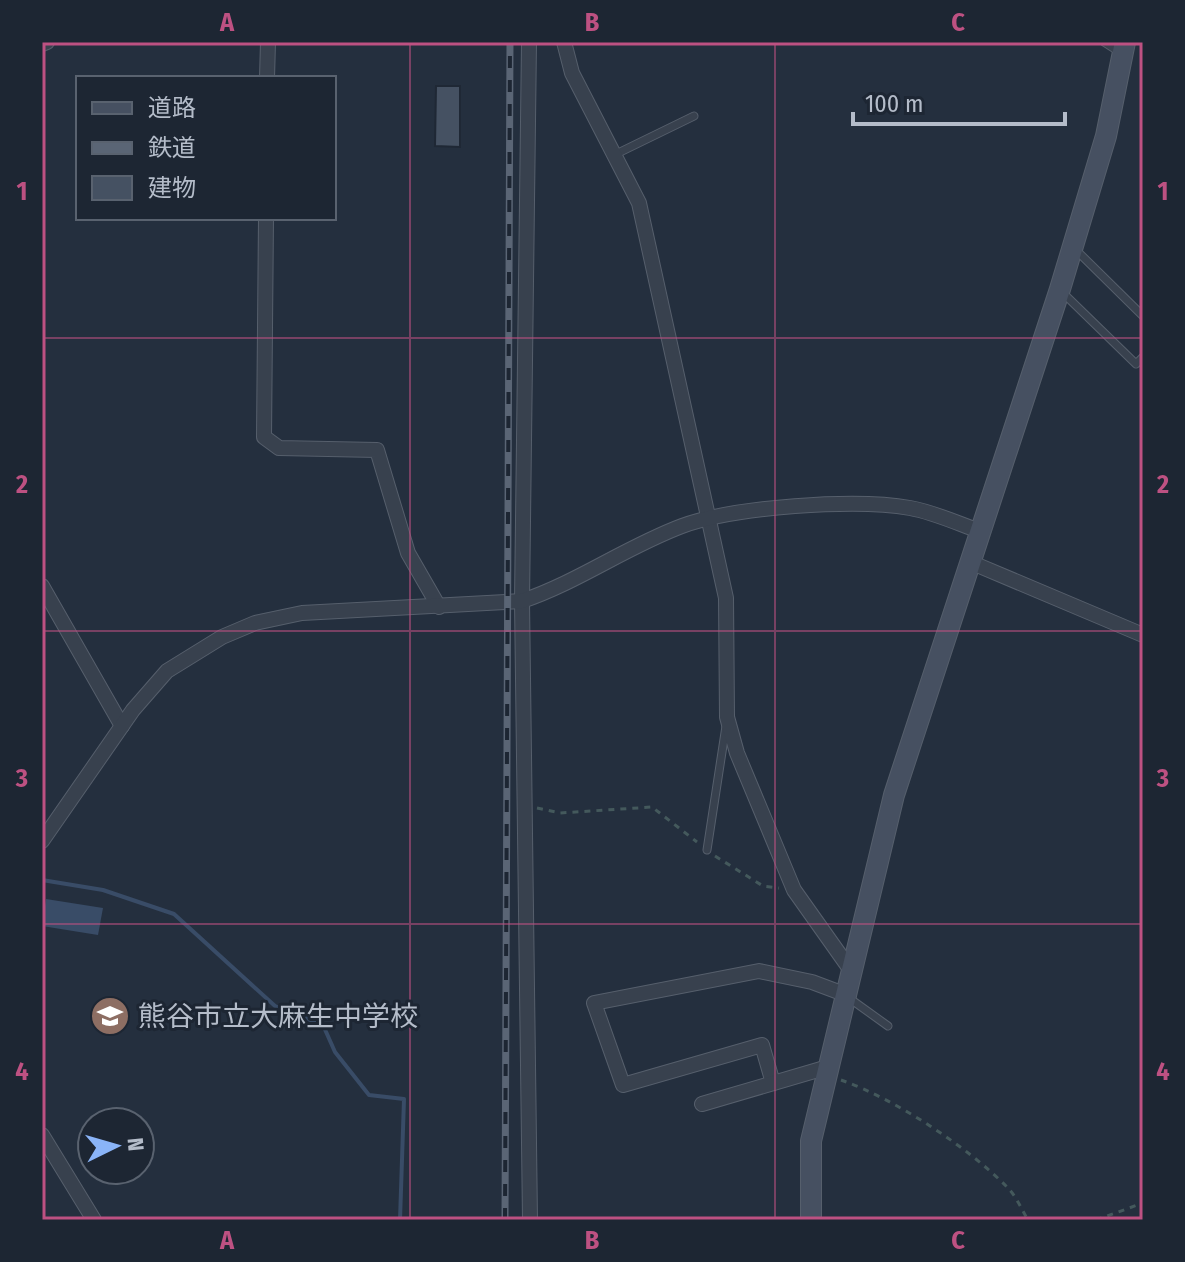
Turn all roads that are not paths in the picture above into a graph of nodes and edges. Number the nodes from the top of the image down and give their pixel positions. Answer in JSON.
{"nodes":[{"id":1,"x":268,"y":42,"type":"edge"},
{"id":2,"x":529,"y":42,"type":"edge"},
{"id":3,"x":564,"y":42,"type":"edge"},
{"id":4,"x":1104,"y":42,"type":"edge"},
{"id":5,"x":1124,"y":48,"type":"edge"},
{"id":6,"x":267,"y":76,"type":"edge"},
{"id":7,"x":694,"y":116,"type":"dead end"},
{"id":8,"x":614,"y":155,"type":"junction"},
{"id":9,"x":266,"y":220,"type":"edge"},
{"id":10,"x":1072,"y":247,"type":"junction"},
{"id":11,"x":1060,"y":289,"type":"junction"},
{"id":12,"x":1143,"y":316,"type":"edge"},
{"id":13,"x":1143,"y":357,"type":"edge"},
{"id":14,"x":709,"y":517,"type":"junction"},
{"id":15,"x":979,"y":531,"type":"junction"},
{"id":16,"x":970,"y":562,"type":"junction"},
{"id":17,"x":42,"y":586,"type":"edge"},
{"id":18,"x":522,"y":601,"type":"junction"},
{"id":19,"x":439,"y":607,"type":"junction"},
{"id":20,"x":1143,"y":635,"type":"edge"},
{"id":21,"x":727,"y":717,"type":"junction"},
{"id":22,"x":122,"y":726,"type":"junction"},
{"id":23,"x":42,"y":841,"type":"edge"},
{"id":24,"x":707,"y":850,"type":"road end"},
{"id":25,"x":850,"y":969,"type":"junction"},
{"id":26,"x":844,"y":994,"type":"junction"},
{"id":27,"x":888,"y":1026,"type":"dead end"},
{"id":28,"x":827,"y":1071,"type":"junction"},
{"id":29,"x":773,"y":1083,"type":"junction"},
{"id":30,"x":702,"y":1104,"type":"dead end"},
{"id":31,"x":42,"y":1135,"type":"edge"},
{"id":32,"x":94,"y":1220,"type":"edge"},
{"id":33,"x":530,"y":1220,"type":"edge"},
{"id":34,"x":811,"y":1220,"type":"edge"}],
"edges":[{"from":1,"to":6,"type":"street"},
{"from":2,"to":18,"type":"street"},
{"from":3,"to":8,"type":"street"},
{"from":4,"to":5,"type":"lane"},
{"from":5,"to":10,"type":"street"},
{"from":7,"to":8,"type":"lane"},
{"from":8,"to":14,"type":"street"},
{"from":9,"to":19,"type":"street"},
{"from":10,"to":11,"type":"street"},
{"from":10,"to":12,"type":"lane"},
{"from":11,"to":13,"type":"lane"},
{"from":11,"to":15,"type":"street"},
{"from":14,"to":15,"type":"street"},
{"from":14,"to":18,"type":"street"},
{"from":14,"to":21,"type":"street"},
{"from":15,"to":16,"type":"street"},
{"from":16,"to":20,"type":"street"},
{"from":16,"to":25,"type":"street"},
{"from":17,"to":22,"type":"street"},
{"from":18,"to":19,"type":"street"},
{"from":18,"to":33,"type":"street"},
{"from":19,"to":22,"type":"street"},
{"from":21,"to":24,"type":"lane"},
{"from":21,"to":25,"type":"street"},
{"from":22,"to":23,"type":"street"},
{"from":25,"to":26,"type":"street"},
{"from":26,"to":27,"type":"lane"},
{"from":26,"to":28,"type":"street"},
{"from":26,"to":29,"type":"street"},
{"from":28,"to":29,"type":"street"},
{"from":28,"to":34,"type":"street"},
{"from":29,"to":30,"type":"street"},
{"from":31,"to":32,"type":"street"}]}
